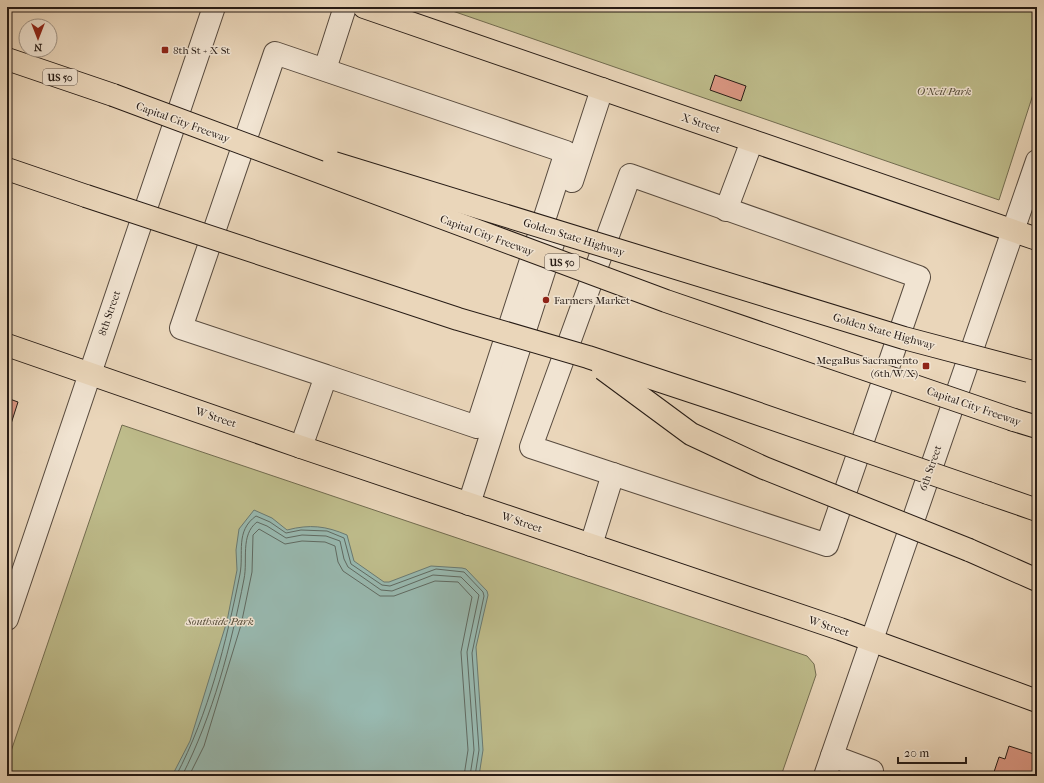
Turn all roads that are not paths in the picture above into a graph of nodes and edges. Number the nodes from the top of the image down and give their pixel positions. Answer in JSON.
{"nodes":[{"id":1,"x":214,"y":7,"type":"edge"},
{"id":2,"x":345,"y":7,"type":"edge"},
{"id":3,"x":364,"y":7,"type":"edge"},
{"id":4,"x":7,"y":59,"type":"edge"},
{"id":5,"x":325,"y":69,"type":"junction"},
{"id":6,"x":602,"y":89,"type":"junction"},
{"id":7,"x":113,"y":95,"type":"junction"},
{"id":8,"x":752,"y":141,"type":"junction"},
{"id":9,"x":1037,"y":161,"type":"edge"},
{"id":10,"x":7,"y":169,"type":"edge"},
{"id":11,"x":726,"y":210,"type":"junction"},
{"id":12,"x":1013,"y":231,"type":"junction"},
{"id":13,"x":1037,"y":239,"type":"edge"},
{"id":14,"x":7,"y":345,"type":"edge"},
{"id":15,"x":588,"y":357,"type":"junction"},
{"id":16,"x":89,"y":373,"type":"junction"},
{"id":17,"x":1033,"y":373,"type":"edge"},
{"id":18,"x":326,"y":376,"type":"junction"},
{"id":19,"x":1037,"y":427,"type":"edge"},
{"id":20,"x":301,"y":447,"type":"junction"},
{"id":21,"x":613,"y":474,"type":"junction"},
{"id":22,"x":469,"y":504,"type":"junction"},
{"id":23,"x":1037,"y":510,"type":"edge"},
{"id":24,"x":590,"y":545,"type":"junction"},
{"id":25,"x":13,"y":579,"type":"edge"},
{"id":26,"x":1037,"y":580,"type":"edge"},
{"id":27,"x":7,"y":619,"type":"edge"},
{"id":28,"x":872,"y":640,"type":"junction"},
{"id":29,"x":1037,"y":684,"type":"edge"},
{"id":30,"x":999,"y":687,"type":"junction"},
{"id":31,"x":1037,"y":701,"type":"edge"},
{"id":32,"x":828,"y":766,"type":"edge"},
{"id":33,"x":872,"y":771,"type":"dead end"}],
"edges":[{"from":1,"to":16,"type":"street","name":"8th Street"},
{"from":2,"to":5,"type":"street"},
{"from":3,"to":6,"type":"main road","name":"X Street"},
{"from":4,"to":7,"type":"main road","name":"Capital City Freeway","number":"US 50"},
{"from":5,"to":18,"type":"street"},
{"from":5,"to":18,"type":"street"},
{"from":6,"to":8,"type":"main road","name":"X Street"},
{"from":6,"to":22,"type":"street"},
{"from":7,"to":17,"type":"main road","name":"Golden State Highway","bridge":true},
{"from":7,"to":19,"type":"main road","name":"Capital City Freeway","number":"US 50","bridge":true},
{"from":8,"to":11,"type":"street"},
{"from":8,"to":12,"type":"main road","name":"X Street"},
{"from":9,"to":12,"type":"street","name":"6th Street"},
{"from":10,"to":15,"type":"main road","bridge":true},
{"from":11,"to":21,"type":"street"},
{"from":11,"to":21,"type":"street"},
{"from":12,"to":13,"type":"main road","name":"X Street"},
{"from":12,"to":28,"type":"street","name":"6th Street"},
{"from":14,"to":16,"type":"main road","name":"W Street"},
{"from":15,"to":23,"type":"main road","bridge":true},
{"from":15,"to":26,"type":"main road","bridge":true},
{"from":16,"to":20,"type":"main road","name":"W Street"},
{"from":16,"to":25,"type":"street","name":"8th Street"},
{"from":18,"to":20,"type":"street"},
{"from":20,"to":22,"type":"main road","name":"W Street"},
{"from":21,"to":24,"type":"street"},
{"from":22,"to":24,"type":"main road","name":"W Street"},
{"from":24,"to":28,"type":"main road","name":"W Street"},
{"from":25,"to":27,"type":"street","name":"8th Street"},
{"from":28,"to":30,"type":"main road","name":"W Street"},
{"from":28,"to":32,"type":"street","name":"6th Street"},
{"from":29,"to":30,"type":"main road"},
{"from":30,"to":31,"type":"main road","name":"W Street"},
{"from":32,"to":33,"type":"street"}]}
